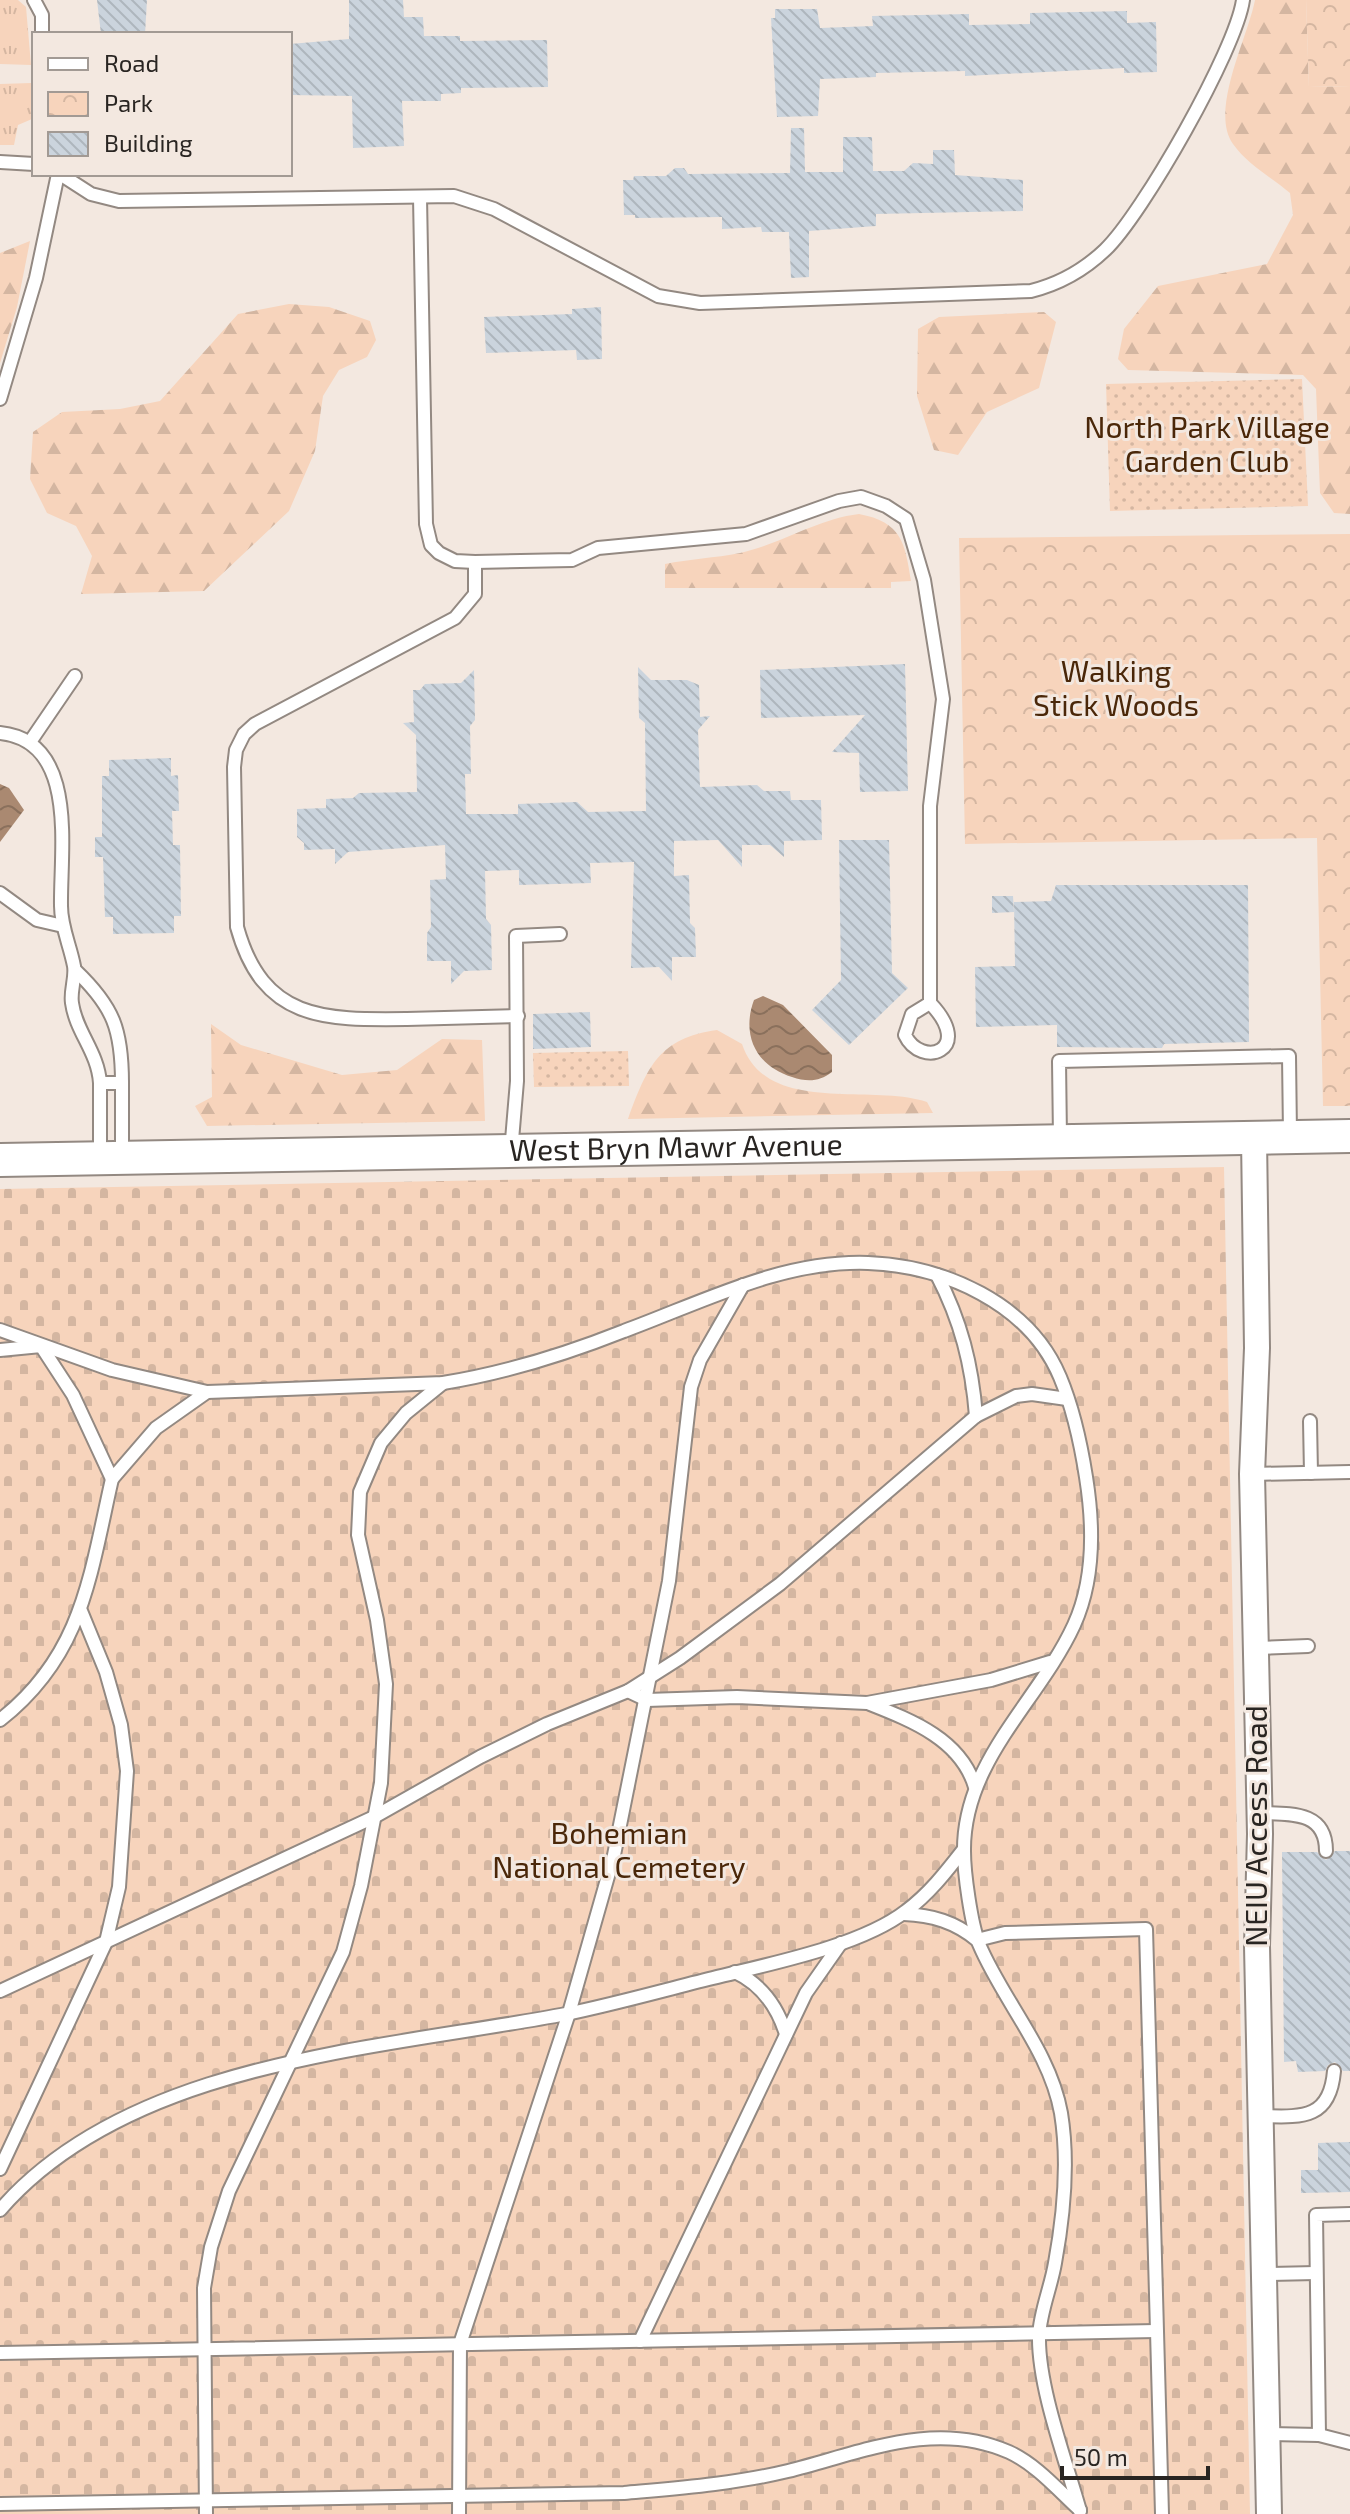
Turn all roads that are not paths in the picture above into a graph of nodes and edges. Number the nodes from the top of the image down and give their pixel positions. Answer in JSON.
{"nodes":[{"id":1,"x":34,"y":0,"type":"edge"},
{"id":2,"x":44,"y":0,"type":"edge"},
{"id":3,"x":1243,"y":0,"type":"edge"},
{"id":4,"x":42,"y":15,"type":"junction"},
{"id":5,"x":42,"y":32,"type":"edge"},
{"id":6,"x":0,"y":162,"type":"edge"},
{"id":7,"x":32,"y":164,"type":"edge"},
{"id":8,"x":59,"y":176,"type":"edge"},
{"id":9,"x":62,"y":176,"type":"edge"},
{"id":10,"x":420,"y":197,"type":"junction"},
{"id":11,"x":0,"y":399,"type":"edge"},
{"id":12,"x":475,"y":562,"type":"junction"},
{"id":13,"x":75,"y":676,"type":"dead end"},
{"id":14,"x":0,"y":733,"type":"edge"},
{"id":15,"x":30,"y":742,"type":"junction"},
{"id":16,"x":0,"y":893,"type":"edge"},
{"id":17,"x":63,"y":926,"type":"junction"},
{"id":18,"x":560,"y":934,"type":"dead end"},
{"id":19,"x":75,"y":970,"type":"junction"},
{"id":20,"x":930,"y":1003,"type":"dead end"},
{"id":21,"x":518,"y":1016,"type":"junction"},
{"id":22,"x":100,"y":1083,"type":"junction"},
{"id":23,"x":122,"y":1083,"type":"junction"},
{"id":24,"x":1350,"y":1136,"type":"edge"},
{"id":25,"x":1291,"y":1137,"type":"junction"},
{"id":26,"x":1254,"y":1138,"type":"junction"},
{"id":27,"x":1060,"y":1141,"type":"junction"},
{"id":28,"x":511,"y":1152,"type":"junction"},
{"id":29,"x":111,"y":1159,"type":"junction"},
{"id":30,"x":0,"y":1160,"type":"edge"},
{"id":31,"x":937,"y":1275,"type":"junction"},
{"id":32,"x":743,"y":1285,"type":"junction"},
{"id":33,"x":0,"y":1330,"type":"edge"},
{"id":34,"x":41,"y":1346,"type":"junction"},
{"id":35,"x":0,"y":1350,"type":"edge"},
{"id":36,"x":443,"y":1383,"type":"junction"},
{"id":37,"x":207,"y":1392,"type":"junction"},
{"id":38,"x":1067,"y":1399,"type":"junction"},
{"id":39,"x":976,"y":1416,"type":"junction"},
{"id":40,"x":1310,"y":1421,"type":"dead end"},
{"id":41,"x":1350,"y":1472,"type":"edge"},
{"id":42,"x":1311,"y":1473,"type":"junction"},
{"id":43,"x":1252,"y":1474,"type":"junction"},
{"id":44,"x":112,"y":1479,"type":"junction"},
{"id":45,"x":81,"y":1611,"type":"junction"},
{"id":46,"x":1308,"y":1646,"type":"dead end"},
{"id":47,"x":1256,"y":1648,"type":"junction"},
{"id":48,"x":1050,"y":1662,"type":"junction"},
{"id":49,"x":650,"y":1679,"type":"junction"},
{"id":50,"x":628,"y":1691,"type":"junction"},
{"id":51,"x":647,"y":1700,"type":"junction"},
{"id":52,"x":867,"y":1703,"type":"junction"},
{"id":53,"x":0,"y":1720,"type":"edge"},
{"id":54,"x":975,"y":1787,"type":"junction"},
{"id":55,"x":1260,"y":1813,"type":"junction"},
{"id":56,"x":374,"y":1817,"type":"junction"},
{"id":57,"x":964,"y":1849,"type":"junction"},
{"id":58,"x":1326,"y":1851,"type":"dead end"},
{"id":59,"x":904,"y":1914,"type":"junction"},
{"id":60,"x":977,"y":1940,"type":"junction"},
{"id":61,"x":106,"y":1942,"type":"junction"},
{"id":62,"x":841,"y":1943,"type":"junction"},
{"id":63,"x":735,"y":1972,"type":"junction"},
{"id":64,"x":0,"y":1991,"type":"edge"},
{"id":65,"x":569,"y":2013,"type":"junction"},
{"id":66,"x":786,"y":2034,"type":"junction"},
{"id":67,"x":292,"y":2063,"type":"junction"},
{"id":68,"x":1334,"y":2071,"type":"dead end"},
{"id":69,"x":1261,"y":2116,"type":"junction"},
{"id":70,"x":0,"y":2169,"type":"edge"},
{"id":71,"x":0,"y":2210,"type":"edge"},
{"id":72,"x":1350,"y":2214,"type":"edge"},
{"id":73,"x":1316,"y":2273,"type":"junction"},
{"id":74,"x":1265,"y":2274,"type":"junction"},
{"id":75,"x":1156,"y":2331,"type":"junction"},
{"id":76,"x":1039,"y":2334,"type":"junction"},
{"id":77,"x":640,"y":2341,"type":"junction"},
{"id":78,"x":460,"y":2344,"type":"junction"},
{"id":79,"x":205,"y":2349,"type":"junction"},
{"id":80,"x":0,"y":2353,"type":"edge"},
{"id":81,"x":1267,"y":2434,"type":"junction"},
{"id":82,"x":1319,"y":2435,"type":"junction"},
{"id":83,"x":1350,"y":2443,"type":"edge"},
{"id":84,"x":459,"y":2495,"type":"junction"},
{"id":85,"x":205,"y":2499,"type":"junction"},
{"id":86,"x":0,"y":2504,"type":"edge"},
{"id":87,"x":1081,"y":2512,"type":"edge"},
{"id":88,"x":206,"y":2514,"type":"edge"},
{"id":89,"x":459,"y":2514,"type":"edge"},
{"id":90,"x":1162,"y":2514,"type":"edge"},
{"id":91,"x":1269,"y":2514,"type":"edge"}],
"edges":[{"from":1,"to":4,"type":"lane"},
{"from":2,"to":4,"type":"lane"},
{"from":3,"to":10,"type":"lane"},
{"from":4,"to":5,"type":"lane"},
{"from":6,"to":7,"type":"lane"},
{"from":8,"to":11,"type":"lane"},
{"from":9,"to":10,"type":"lane"},
{"from":10,"to":12,"type":"lane"},
{"from":12,"to":20,"type":"lane"},
{"from":12,"to":21,"type":"lane"},
{"from":13,"to":15,"type":"lane"},
{"from":14,"to":15,"type":"lane"},
{"from":15,"to":17,"type":"lane"},
{"from":16,"to":17,"type":"lane"},
{"from":17,"to":19,"type":"lane"},
{"from":18,"to":21,"type":"lane"},
{"from":19,"to":22,"type":"lane"},
{"from":19,"to":23,"type":"lane"},
{"from":21,"to":28,"type":"lane"},
{"from":22,"to":23,"type":"lane"},
{"from":22,"to":29,"type":"lane"},
{"from":23,"to":29,"type":"lane"},
{"from":24,"to":25,"type":"street","name":"West Bryn Mawr Avenue"},
{"from":25,"to":26,"type":"street","name":"West Bryn Mawr Avenue"},
{"from":25,"to":27,"type":"lane"},
{"from":26,"to":27,"type":"street","name":"West Bryn Mawr Avenue"},
{"from":26,"to":43,"type":"street","name":"NEIU Access Road"},
{"from":27,"to":28,"type":"street","name":"West Bryn Mawr Avenue"},
{"from":28,"to":29,"type":"street","name":"West Bryn Mawr Avenue"},
{"from":29,"to":30,"type":"street","name":"West Bryn Mawr Avenue"},
{"from":31,"to":32,"type":"lane"},
{"from":31,"to":38,"type":"lane"},
{"from":31,"to":39,"type":"lane"},
{"from":32,"to":36,"type":"lane"},
{"from":32,"to":49,"type":"lane"},
{"from":33,"to":34,"type":"lane"},
{"from":34,"to":35,"type":"lane"},
{"from":34,"to":37,"type":"lane"},
{"from":34,"to":44,"type":"lane"},
{"from":36,"to":37,"type":"lane"},
{"from":36,"to":56,"type":"lane"},
{"from":37,"to":44,"type":"lane"},
{"from":38,"to":39,"type":"lane"},
{"from":38,"to":48,"type":"lane"},
{"from":39,"to":49,"type":"lane"},
{"from":40,"to":42,"type":"lane"},
{"from":41,"to":42,"type":"lane"},
{"from":42,"to":43,"type":"lane"},
{"from":43,"to":47,"type":"street","name":"NEIU Access Road"},
{"from":44,"to":45,"type":"lane"},
{"from":45,"to":53,"type":"lane"},
{"from":45,"to":61,"type":"lane"},
{"from":46,"to":47,"type":"lane"},
{"from":47,"to":55,"type":"street","name":"NEIU Access Road"},
{"from":48,"to":52,"type":"lane"},
{"from":48,"to":54,"type":"lane"},
{"from":49,"to":50,"type":"lane"},
{"from":49,"to":51,"type":"lane"},
{"from":50,"to":51,"type":"lane"},
{"from":50,"to":56,"type":"lane"},
{"from":51,"to":52,"type":"lane"},
{"from":51,"to":65,"type":"lane"},
{"from":52,"to":54,"type":"lane"},
{"from":54,"to":57,"type":"lane"},
{"from":55,"to":58,"type":"lane"},
{"from":55,"to":69,"type":"street","name":"NEIU Access Road"},
{"from":56,"to":61,"type":"lane"},
{"from":56,"to":67,"type":"lane"},
{"from":57,"to":59,"type":"lane"},
{"from":57,"to":60,"type":"lane"},
{"from":59,"to":60,"type":"lane"},
{"from":59,"to":62,"type":"lane"},
{"from":60,"to":75,"type":"lane"},
{"from":60,"to":76,"type":"lane"},
{"from":61,"to":64,"type":"lane"},
{"from":61,"to":70,"type":"lane"},
{"from":62,"to":63,"type":"lane"},
{"from":62,"to":66,"type":"lane"},
{"from":63,"to":65,"type":"lane"},
{"from":63,"to":66,"type":"lane"},
{"from":65,"to":67,"type":"lane"},
{"from":65,"to":78,"type":"lane"},
{"from":66,"to":77,"type":"lane"},
{"from":67,"to":71,"type":"lane"},
{"from":67,"to":79,"type":"lane"},
{"from":68,"to":69,"type":"lane"},
{"from":69,"to":74,"type":"street","name":"NEIU Access Road"},
{"from":72,"to":73,"type":"lane"},
{"from":73,"to":74,"type":"lane"},
{"from":73,"to":82,"type":"lane"},
{"from":74,"to":81,"type":"street","name":"NEIU Access Road"},
{"from":75,"to":76,"type":"lane"},
{"from":75,"to":90,"type":"lane"},
{"from":76,"to":77,"type":"lane"},
{"from":76,"to":87,"type":"lane"},
{"from":77,"to":78,"type":"lane"},
{"from":78,"to":79,"type":"lane"},
{"from":78,"to":84,"type":"lane"},
{"from":79,"to":80,"type":"lane"},
{"from":79,"to":85,"type":"lane"},
{"from":81,"to":82,"type":"lane"},
{"from":81,"to":91,"type":"street","name":"NEIU Access Road"},
{"from":82,"to":83,"type":"lane"},
{"from":84,"to":85,"type":"lane"},
{"from":84,"to":87,"type":"lane"},
{"from":84,"to":89,"type":"lane"},
{"from":85,"to":86,"type":"lane"},
{"from":85,"to":88,"type":"lane"}]}
